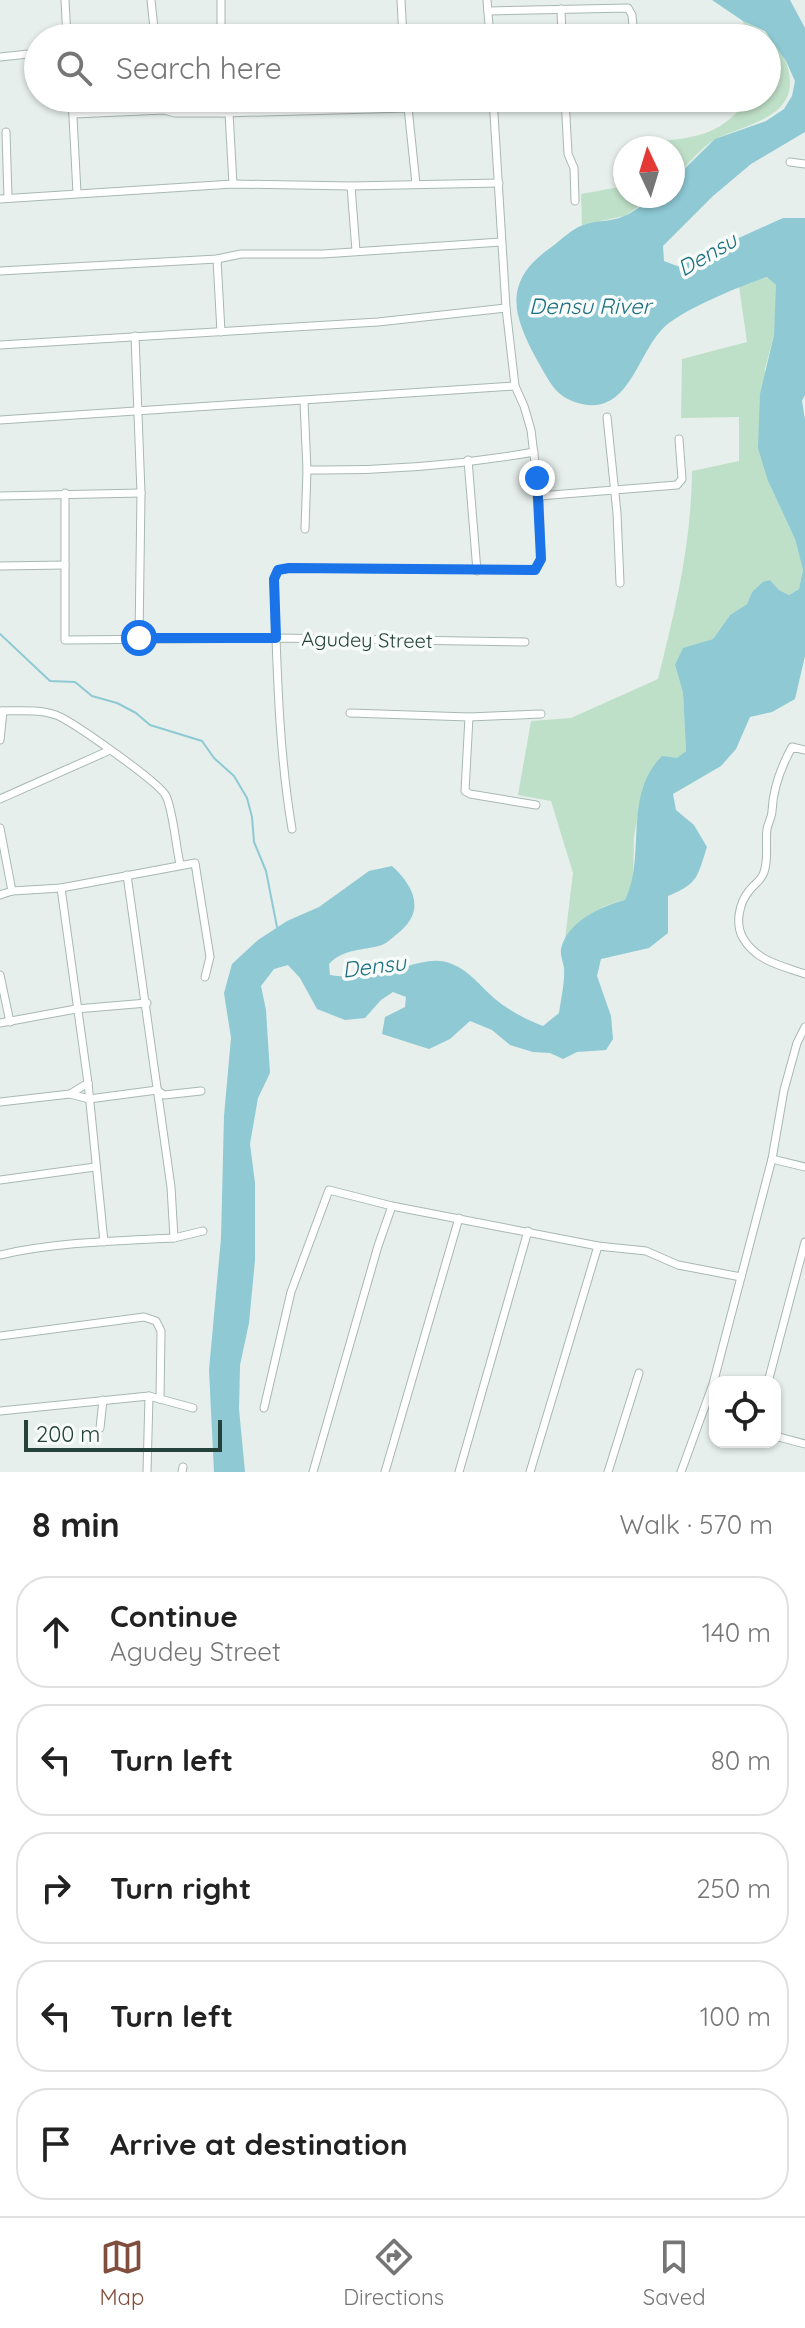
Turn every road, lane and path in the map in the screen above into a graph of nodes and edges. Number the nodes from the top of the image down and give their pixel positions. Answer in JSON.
{"nodes":[{"id":1,"x":65,"y":0,"type":"edge"},
{"id":2,"x":151,"y":0,"type":"edge"},
{"id":3,"x":221,"y":0,"type":"edge"},
{"id":4,"x":401,"y":0,"type":"edge"},
{"id":5,"x":487,"y":0,"type":"edge"},
{"id":6,"x":561,"y":9,"type":"junction"},
{"id":7,"x":488,"y":11,"type":"junction"},
{"id":8,"x":66,"y":24,"type":"edge"},
{"id":9,"x":154,"y":24,"type":"edge"},
{"id":10,"x":221,"y":24,"type":"edge"},
{"id":11,"x":402,"y":24,"type":"edge"},
{"id":12,"x":489,"y":24,"type":"edge"},
{"id":13,"x":562,"y":24,"type":"edge"},
{"id":14,"x":633,"y":24,"type":"edge"},
{"id":15,"x":24,"y":54,"type":"edge"},
{"id":16,"x":0,"y":57,"type":"edge"},
{"id":17,"x":96,"y":112,"type":"edge"},
{"id":18,"x":173,"y":112,"type":"edge"},
{"id":19,"x":262,"y":112,"type":"edge"},
{"id":20,"x":407,"y":112,"type":"edge"},
{"id":21,"x":494,"y":112,"type":"edge"},
{"id":22,"x":566,"y":112,"type":"edge"},
{"id":23,"x":226,"y":113,"type":"junction"},
{"id":24,"x":74,"y":114,"type":"joint"},
{"id":25,"x":6,"y":132,"type":"dead end"},
{"id":26,"x":790,"y":162,"type":"dead end"},
{"id":27,"x":805,"y":164,"type":"edge"},
{"id":28,"x":499,"y":183,"type":"junction"},
{"id":29,"x":233,"y":184,"type":"junction"},
{"id":30,"x":416,"y":184,"type":"junction"},
{"id":31,"x":351,"y":186,"type":"junction"},
{"id":32,"x":77,"y":193,"type":"junction"},
{"id":33,"x":4,"y":198,"type":"edge"},
{"id":34,"x":575,"y":201,"type":"dead end"},
{"id":35,"x":501,"y":242,"type":"junction"},
{"id":36,"x":356,"y":251,"type":"junction"},
{"id":37,"x":217,"y":259,"type":"junction"},
{"id":38,"x":0,"y":271,"type":"edge"},
{"id":39,"x":506,"y":308,"type":"junction"},
{"id":40,"x":221,"y":332,"type":"junction"},
{"id":41,"x":135,"y":336,"type":"junction"},
{"id":42,"x":0,"y":345,"type":"edge"},
{"id":43,"x":515,"y":386,"type":"junction"},
{"id":44,"x":304,"y":402,"type":"junction"},
{"id":45,"x":140,"y":413,"type":"junction"},
{"id":46,"x":607,"y":417,"type":"dead end"},
{"id":47,"x":0,"y":420,"type":"edge"},
{"id":48,"x":679,"y":439,"type":"dead end"},
{"id":49,"x":534,"y":452,"type":"junction"},
{"id":50,"x":468,"y":460,"type":"junction"},
{"id":51,"x":307,"y":470,"type":"junction"},
{"id":52,"x":614,"y":492,"type":"junction"},
{"id":53,"x":65,"y":493,"type":"junction"},
{"id":54,"x":141,"y":493,"type":"junction"},
{"id":55,"x":0,"y":496,"type":"edge"},
{"id":56,"x":539,"y":496,"type":"junction"},
{"id":57,"x":305,"y":529,"type":"dead end"},
{"id":58,"x":65,"y":565,"type":"junction"},
{"id":59,"x":0,"y":566,"type":"edge"},
{"id":60,"x":477,"y":571,"type":"junction"},
{"id":61,"x":620,"y":583,"type":"dead end"},
{"id":62,"x":139,"y":638,"type":"junction"},
{"id":63,"x":276,"y":638,"type":"junction"},
{"id":64,"x":525,"y":642,"type":"dead end"},
{"id":65,"x":2,"y":711,"type":"edge"},
{"id":66,"x":350,"y":713,"type":"dead end"},
{"id":67,"x":541,"y":714,"type":"dead end"},
{"id":68,"x":469,"y":717,"type":"junction"},
{"id":69,"x":0,"y":740,"type":"edge"},
{"id":70,"x":805,"y":750,"type":"edge"},
{"id":71,"x":108,"y":751,"type":"junction"},
{"id":72,"x":0,"y":799,"type":"edge"},
{"id":73,"x":536,"y":805,"type":"dead end"},
{"id":74,"x":0,"y":828,"type":"edge"},
{"id":75,"x":292,"y":829,"type":"dead end"},
{"id":76,"x":180,"y":864,"type":"junction"},
{"id":77,"x":127,"y":875,"type":"junction"},
{"id":78,"x":61,"y":888,"type":"junction"},
{"id":79,"x":12,"y":891,"type":"junction"},
{"id":80,"x":0,"y":895,"type":"edge"},
{"id":81,"x":805,"y":974,"type":"edge"},
{"id":82,"x":0,"y":975,"type":"edge"},
{"id":83,"x":205,"y":977,"type":"dead end"},
{"id":84,"x":147,"y":1003,"type":"junction"},
{"id":85,"x":76,"y":1009,"type":"junction"},
{"id":86,"x":10,"y":1022,"type":"junction"},
{"id":87,"x":0,"y":1023,"type":"edge"},
{"id":88,"x":805,"y":1027,"type":"edge"},
{"id":89,"x":88,"y":1083,"type":"junction"},
{"id":90,"x":157,"y":1090,"type":"junction"},
{"id":91,"x":201,"y":1091,"type":"dead end"},
{"id":92,"x":70,"y":1094,"type":"junction"},
{"id":93,"x":89,"y":1099,"type":"junction"},
{"id":94,"x":0,"y":1102,"type":"edge"},
{"id":95,"x":772,"y":1159,"type":"junction"},
{"id":96,"x":95,"y":1167,"type":"junction"},
{"id":97,"x":805,"y":1167,"type":"edge"},
{"id":98,"x":0,"y":1180,"type":"edge"},
{"id":99,"x":392,"y":1206,"type":"junction"},
{"id":100,"x":459,"y":1218,"type":"junction"},
{"id":101,"x":203,"y":1231,"type":"dead end"},
{"id":102,"x":528,"y":1231,"type":"junction"},
{"id":103,"x":174,"y":1238,"type":"junction"},
{"id":104,"x":104,"y":1242,"type":"junction"},
{"id":105,"x":805,"y":1242,"type":"edge"},
{"id":106,"x":598,"y":1246,"type":"junction"},
{"id":107,"x":0,"y":1255,"type":"edge"},
{"id":108,"x":741,"y":1277,"type":"junction"},
{"id":109,"x":0,"y":1336,"type":"edge"},
{"id":110,"x":639,"y":1373,"type":"dead end"},
{"id":111,"x":770,"y":1376,"type":"edge"},
{"id":112,"x":149,"y":1396,"type":"junction"},
{"id":113,"x":160,"y":1399,"type":"junction"},
{"id":114,"x":103,"y":1400,"type":"junction"},
{"id":115,"x":193,"y":1408,"type":"dead end"},
{"id":116,"x":264,"y":1408,"type":"dead end"},
{"id":117,"x":0,"y":1411,"type":"edge"},
{"id":118,"x":100,"y":1428,"type":"dead end"},
{"id":119,"x":781,"y":1438,"type":"edge"},
{"id":120,"x":805,"y":1444,"type":"edge"},
{"id":121,"x":147,"y":1472,"type":"edge"},
{"id":122,"x":313,"y":1472,"type":"edge"},
{"id":123,"x":385,"y":1472,"type":"edge"},
{"id":124,"x":459,"y":1472,"type":"edge"},
{"id":125,"x":530,"y":1472,"type":"edge"},
{"id":126,"x":608,"y":1472,"type":"edge"},
{"id":127,"x":681,"y":1472,"type":"edge"}],
"edges":[{"from":1,"to":8,"type":"street"},
{"from":2,"to":9,"type":"street"},
{"from":3,"to":10,"type":"street"},
{"from":4,"to":11,"type":"street"},
{"from":5,"to":7,"type":"street"},
{"from":6,"to":7,"type":"street"},
{"from":6,"to":13,"type":"street"},
{"from":6,"to":14,"type":"street"},
{"from":7,"to":12,"type":"street"},
{"from":15,"to":16,"type":"street"},
{"from":17,"to":24,"type":"street"},
{"from":18,"to":23,"type":"street"},
{"from":19,"to":23,"type":"street"},
{"from":20,"to":30,"type":"street"},
{"from":21,"to":28,"type":"street"},
{"from":22,"to":34,"type":"street"},
{"from":23,"to":29,"type":"street"},
{"from":24,"to":32,"type":"street"},
{"from":25,"to":33,"type":"street"},
{"from":26,"to":27,"type":"street"},
{"from":28,"to":30,"type":"street"},
{"from":28,"to":35,"type":"street"},
{"from":29,"to":31,"type":"street"},
{"from":29,"to":32,"type":"street"},
{"from":30,"to":31,"type":"street"},
{"from":31,"to":36,"type":"street"},
{"from":32,"to":33,"type":"street"},
{"from":35,"to":36,"type":"street"},
{"from":35,"to":39,"type":"street"},
{"from":36,"to":37,"type":"street"},
{"from":37,"to":38,"type":"street"},
{"from":37,"to":40,"type":"street"},
{"from":39,"to":40,"type":"street"},
{"from":39,"to":43,"type":"street"},
{"from":40,"to":41,"type":"street"},
{"from":41,"to":42,"type":"street"},
{"from":41,"to":45,"type":"street"},
{"from":43,"to":44,"type":"street"},
{"from":43,"to":49,"type":"street"},
{"from":44,"to":45,"type":"street"},
{"from":44,"to":51,"type":"street"},
{"from":45,"to":47,"type":"street"},
{"from":45,"to":54,"type":"street"},
{"from":46,"to":52,"type":"street"},
{"from":48,"to":52,"type":"street"},
{"from":49,"to":50,"type":"street"},
{"from":49,"to":56,"type":"street"},
{"from":50,"to":51,"type":"street"},
{"from":50,"to":60,"type":"street"},
{"from":51,"to":57,"type":"street"},
{"from":52,"to":56,"type":"street"},
{"from":52,"to":61,"type":"street"},
{"from":53,"to":54,"type":"street"},
{"from":53,"to":55,"type":"street"},
{"from":53,"to":58,"type":"street"},
{"from":54,"to":62,"type":"street"},
{"from":56,"to":60,"type":"street"},
{"from":58,"to":59,"type":"street"},
{"from":58,"to":62,"type":"street","name":"Agudey Street"},
{"from":60,"to":63,"type":"street"},
{"from":62,"to":63,"type":"street","name":"Agudey Street"},
{"from":63,"to":64,"type":"street","name":"Agudey Street"},
{"from":63,"to":75,"type":"street"},
{"from":65,"to":69,"type":"street"},
{"from":65,"to":71,"type":"street"},
{"from":66,"to":68,"type":"street"},
{"from":67,"to":68,"type":"street"},
{"from":68,"to":73,"type":"street"},
{"from":70,"to":81,"type":"street"},
{"from":71,"to":72,"type":"street"},
{"from":71,"to":76,"type":"street"},
{"from":74,"to":79,"type":"street"},
{"from":76,"to":77,"type":"street"},
{"from":76,"to":83,"type":"street"},
{"from":77,"to":78,"type":"street"},
{"from":77,"to":84,"type":"street"},
{"from":78,"to":79,"type":"street"},
{"from":78,"to":85,"type":"street"},
{"from":79,"to":80,"type":"street"},
{"from":82,"to":86,"type":"street"},
{"from":84,"to":85,"type":"street"},
{"from":84,"to":90,"type":"street"},
{"from":85,"to":86,"type":"street"},
{"from":85,"to":89,"type":"street"},
{"from":86,"to":87,"type":"street"},
{"from":88,"to":95,"type":"street"},
{"from":89,"to":92,"type":"street"},
{"from":89,"to":93,"type":"street"},
{"from":90,"to":91,"type":"street"},
{"from":90,"to":93,"type":"street"},
{"from":90,"to":103,"type":"street"},
{"from":92,"to":93,"type":"street"},
{"from":92,"to":94,"type":"street"},
{"from":93,"to":96,"type":"street"},
{"from":95,"to":97,"type":"street"},
{"from":95,"to":108,"type":"street"},
{"from":96,"to":98,"type":"street"},
{"from":96,"to":104,"type":"street"},
{"from":99,"to":100,"type":"street"},
{"from":99,"to":116,"type":"street"},
{"from":99,"to":122,"type":"street"},
{"from":100,"to":102,"type":"street"},
{"from":100,"to":123,"type":"street"},
{"from":101,"to":103,"type":"street"},
{"from":102,"to":106,"type":"street"},
{"from":102,"to":124,"type":"street"},
{"from":103,"to":104,"type":"street"},
{"from":104,"to":107,"type":"street"},
{"from":105,"to":111,"type":"street"},
{"from":106,"to":108,"type":"street"},
{"from":106,"to":125,"type":"street"},
{"from":108,"to":127,"type":"street"},
{"from":109,"to":113,"type":"street"},
{"from":110,"to":126,"type":"street"},
{"from":112,"to":113,"type":"street"},
{"from":112,"to":114,"type":"street"},
{"from":112,"to":121,"type":"street"},
{"from":113,"to":115,"type":"street"},
{"from":114,"to":117,"type":"street"},
{"from":114,"to":118,"type":"street"},
{"from":119,"to":120,"type":"street"}]}
